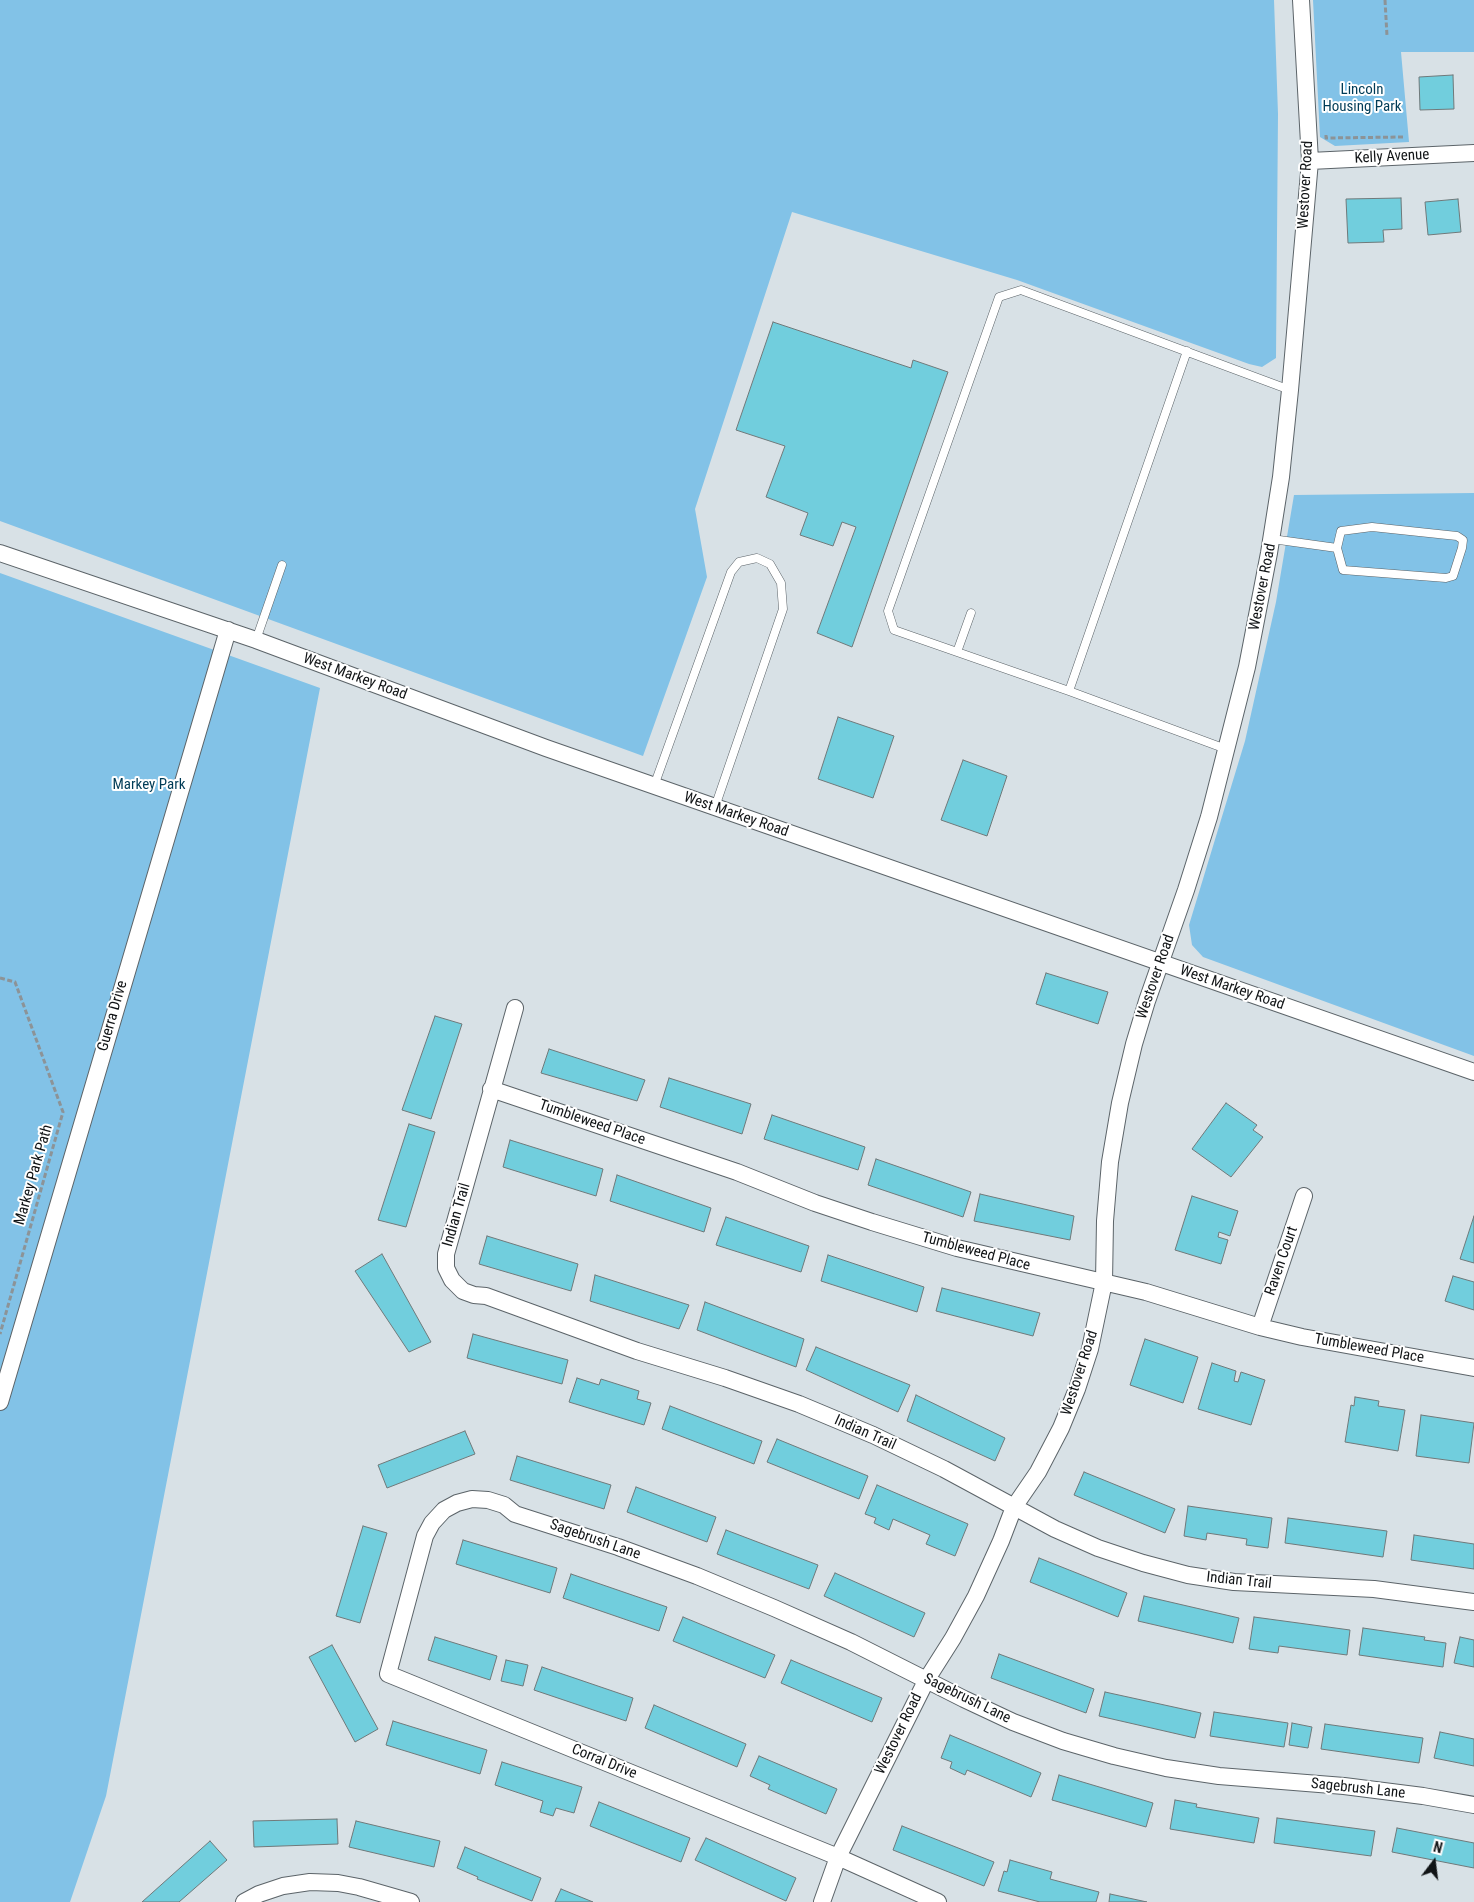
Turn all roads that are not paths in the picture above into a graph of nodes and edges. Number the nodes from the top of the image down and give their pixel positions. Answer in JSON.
{"nodes":[{"id":1,"x":1301,"y":0,"type":"edge"},
{"id":2,"x":1474,"y":154,"type":"edge"},
{"id":3,"x":1310,"y":161,"type":"junction"},
{"id":4,"x":1187,"y":351,"type":"junction"},
{"id":5,"x":1290,"y":390,"type":"junction"},
{"id":6,"x":1272,"y":539,"type":"junction"},
{"id":7,"x":1337,"y":548,"type":"junction"},
{"id":8,"x":0,"y":552,"type":"edge"},
{"id":9,"x":282,"y":564,"type":"dead end"},
{"id":10,"x":971,"y":614,"type":"dead end"},
{"id":11,"x":228,"y":630,"type":"junction"},
{"id":12,"x":256,"y":640,"type":"junction"},
{"id":13,"x":957,"y":652,"type":"junction"},
{"id":14,"x":1070,"y":691,"type":"junction"},
{"id":15,"x":1226,"y":749,"type":"junction"},
{"id":16,"x":654,"y":786,"type":"junction"},
{"id":17,"x":715,"y":807,"type":"junction"},
{"id":18,"x":1160,"y":963,"type":"junction"},
{"id":19,"x":515,"y":1008,"type":"dead end"},
{"id":20,"x":1474,"y":1072,"type":"edge"},
{"id":21,"x":491,"y":1089,"type":"junction"},
{"id":22,"x":1304,"y":1196,"type":"dead end"},
{"id":23,"x":1104,"y":1282,"type":"junction"},
{"id":24,"x":1260,"y":1327,"type":"junction"},
{"id":25,"x":1474,"y":1368,"type":"edge"},
{"id":26,"x":0,"y":1402,"type":"edge"},
{"id":27,"x":1014,"y":1507,"type":"junction"},
{"id":28,"x":422,"y":1549,"type":"joint"},
{"id":29,"x":1474,"y":1602,"type":"edge"},
{"id":30,"x":926,"y":1679,"type":"junction"},
{"id":31,"x":1474,"y":1805,"type":"edge"},
{"id":32,"x":838,"y":1857,"type":"junction"},
{"id":33,"x":244,"y":1902,"type":"edge"},
{"id":34,"x":411,"y":1902,"type":"edge"},
{"id":35,"x":822,"y":1902,"type":"edge"},
{"id":36,"x":938,"y":1902,"type":"edge"}],
"edges":[{"from":1,"to":3,"type":"street","name":"Westover Road"},
{"from":2,"to":3,"type":"street","name":"Kelly Avenue"},
{"from":3,"to":5,"type":"street","name":"Westover Road"},
{"from":4,"to":5,"type":"lane"},
{"from":4,"to":13,"type":"lane"},
{"from":4,"to":14,"type":"lane"},
{"from":5,"to":6,"type":"street","name":"Westover Road"},
{"from":6,"to":7,"type":"lane"},
{"from":6,"to":15,"type":"street","name":"Westover Road"},
{"from":7,"to":7,"type":"lane"},
{"from":8,"to":11,"type":"street","name":"West Markey Road"},
{"from":9,"to":12,"type":"lane"},
{"from":10,"to":13,"type":"lane"},
{"from":11,"to":12,"type":"street","name":"West Markey Road"},
{"from":11,"to":26,"type":"street","name":"Guerra Drive"},
{"from":12,"to":16,"type":"street","name":"West Markey Road"},
{"from":13,"to":14,"type":"lane"},
{"from":14,"to":15,"type":"lane"},
{"from":15,"to":18,"type":"street","name":"Westover Road"},
{"from":16,"to":17,"type":"street","name":"West Markey Road"},
{"from":16,"to":17,"type":"lane"},
{"from":17,"to":18,"type":"street","name":"West Markey Road"},
{"from":18,"to":20,"type":"street","name":"West Markey Road"},
{"from":18,"to":23,"type":"street","name":"Westover Road"},
{"from":19,"to":21,"type":"street","name":"Indian Trail"},
{"from":21,"to":23,"type":"street","name":"Tumbleweed Place"},
{"from":21,"to":27,"type":"street","name":"Indian Trail"},
{"from":22,"to":24,"type":"street","name":"Raven Court"},
{"from":23,"to":24,"type":"street","name":"Tumbleweed Place"},
{"from":23,"to":27,"type":"street","name":"Westover Road"},
{"from":24,"to":25,"type":"street","name":"Tumbleweed Place"},
{"from":27,"to":29,"type":"street","name":"Indian Trail"},
{"from":27,"to":30,"type":"street","name":"Westover Road"},
{"from":28,"to":30,"type":"street","name":"Sagebrush Lane"},
{"from":28,"to":32,"type":"street","name":"Corral Drive"},
{"from":30,"to":31,"type":"street","name":"Sagebrush Lane"},
{"from":30,"to":32,"type":"street","name":"Westover Road"},
{"from":32,"to":35,"type":"street","name":"Westover Road"},
{"from":32,"to":36,"type":"street","name":"Corral Drive"},
{"from":33,"to":34,"type":"street"}]}
